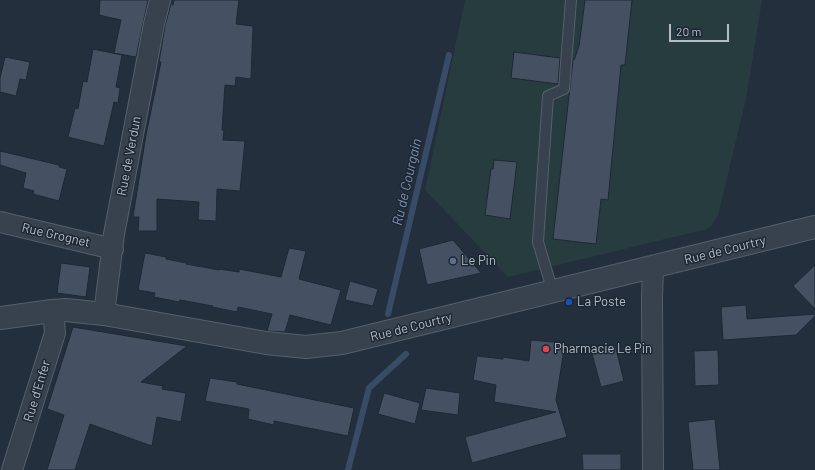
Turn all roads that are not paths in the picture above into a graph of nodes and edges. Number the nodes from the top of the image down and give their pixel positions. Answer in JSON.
{"nodes":[{"id":1,"x":160,"y":0,"type":"edge"},
{"id":2,"x":571,"y":0,"type":"edge"},
{"id":3,"x":0,"y":222,"type":"edge"},
{"id":4,"x":815,"y":227,"type":"edge"},
{"id":5,"x":113,"y":249,"type":"junction"},
{"id":6,"x":653,"y":268,"type":"junction"},
{"id":7,"x":553,"y":292,"type":"junction"},
{"id":8,"x":52,"y":310,"type":"junction"},
{"id":9,"x":104,"y":314,"type":"junction"},
{"id":10,"x":0,"y":318,"type":"edge"},
{"id":11,"x":12,"y":470,"type":"edge"},
{"id":12,"x":653,"y":470,"type":"edge"}],
"edges":[{"from":1,"to":5,"type":"street","name":"Rue de Verdun"},
{"from":2,"to":7,"type":"lane"},
{"from":3,"to":5,"type":"street","name":"Rue Grognet"},
{"from":4,"to":6,"type":"street","name":"Rue de Courtry"},
{"from":5,"to":9,"type":"street","name":"Rue de Verdun"},
{"from":6,"to":7,"type":"street","name":"Rue de Courtry"},
{"from":6,"to":12,"type":"street"},
{"from":7,"to":9,"type":"street","name":"Rue de Courtry"},
{"from":8,"to":9,"type":"street","name":"Rue de Courtry"},
{"from":8,"to":10,"type":"street","name":"Rue de Courtry"},
{"from":8,"to":11,"type":"street","name":"Rue d'Enfer"}]}
